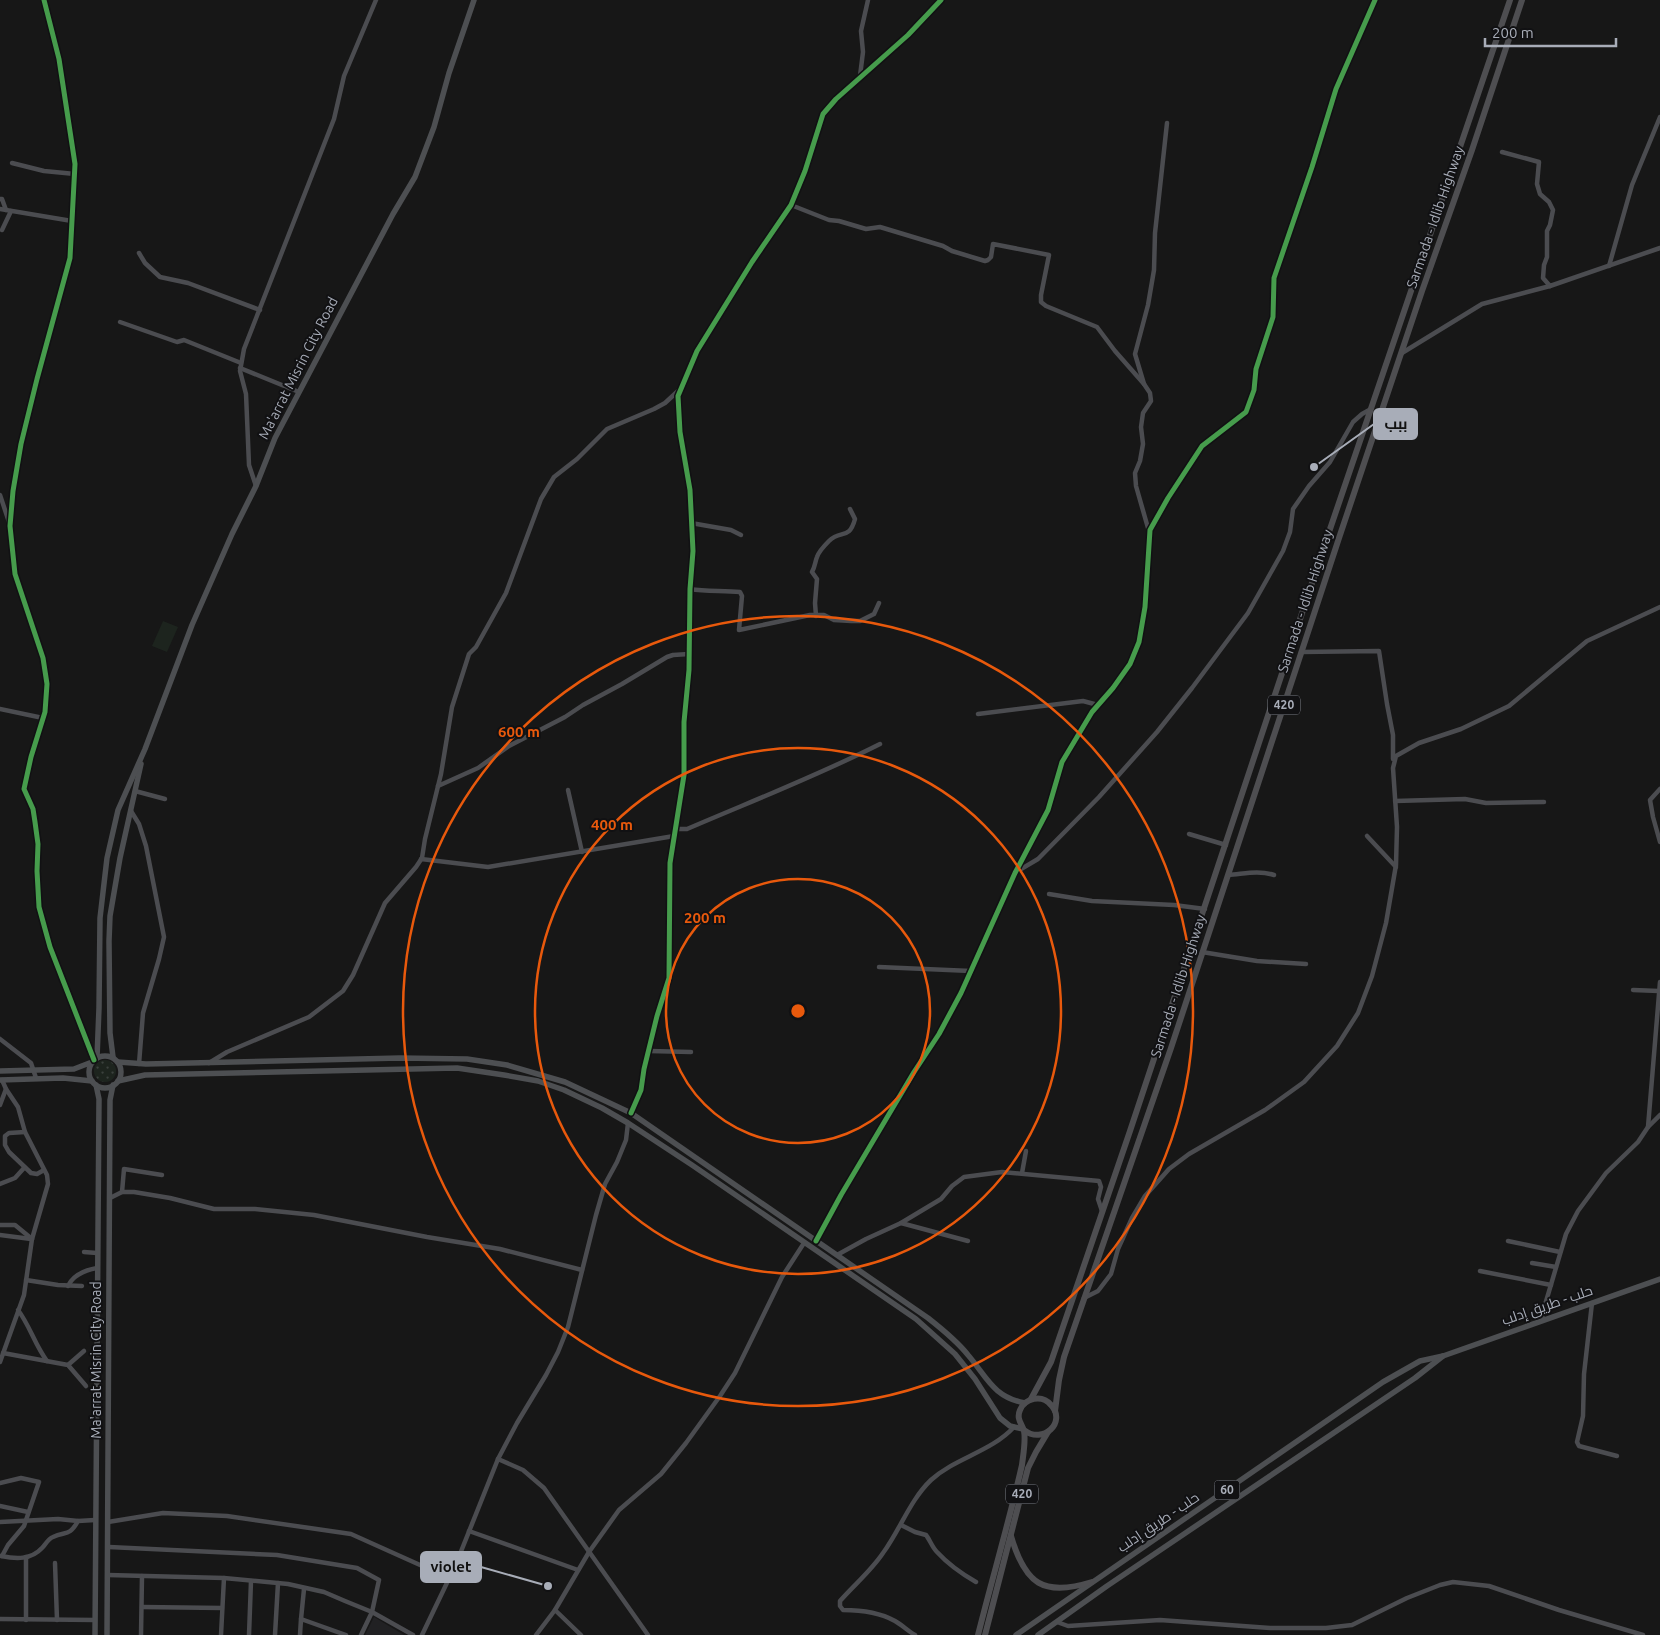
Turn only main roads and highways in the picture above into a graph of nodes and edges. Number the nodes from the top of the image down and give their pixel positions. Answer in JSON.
{"nodes":[{"id":1,"x":474,"y":0,"type":"edge"},
{"id":2,"x":1510,"y":0,"type":"edge"},
{"id":3,"x":1522,"y":0,"type":"edge"},
{"id":4,"x":1413,"y":288,"type":"junction"},
{"id":5,"x":1422,"y":291,"type":"junction"},
{"id":6,"x":1328,"y":536,"type":"junction"},
{"id":7,"x":1339,"y":538,"type":"junction"},
{"id":8,"x":144,"y":749,"type":"junction"},
{"id":9,"x":94,"y":1060,"type":"junction"},
{"id":10,"x":115,"y":1060,"type":"junction"},
{"id":11,"x":0,"y":1071,"type":"edge"},
{"id":12,"x":1,"y":1080,"type":"edge"},
{"id":13,"x":94,"y":1083,"type":"junction"},
{"id":14,"x":116,"y":1083,"type":"junction"},
{"id":15,"x":867,"y":1276,"type":"junction"},
{"id":16,"x":1660,"y":1279,"type":"edge"},
{"id":17,"x":863,"y":1283,"type":"junction"},
{"id":18,"x":1443,"y":1356,"type":"junction"},
{"id":19,"x":1028,"y":1401,"type":"junction"},
{"id":20,"x":1055,"y":1411,"type":"junction"},
{"id":21,"x":1023,"y":1430,"type":"junction"},
{"id":22,"x":1049,"y":1431,"type":"junction"},
{"id":23,"x":95,"y":1521,"type":"junction"},
{"id":24,"x":108,"y":1522,"type":"junction"},
{"id":25,"x":1010,"y":1534,"type":"junction"},
{"id":26,"x":1092,"y":1582,"type":"junction"},
{"id":27,"x":1100,"y":1591,"type":"junction"},
{"id":28,"x":95,"y":1635,"type":"edge"},
{"id":29,"x":107,"y":1635,"type":"edge"},
{"id":30,"x":978,"y":1635,"type":"edge"},
{"id":31,"x":985,"y":1635,"type":"edge"},
{"id":32,"x":1016,"y":1635,"type":"edge"},
{"id":33,"x":1038,"y":1635,"type":"edge"}],
"edges":[{"from":1,"to":8,"type":"main road","name":"Ma'arrat Misrin City Road"},
{"from":2,"to":4,"type":"highway","name":"Sarmada - Idlib Highway","number":"420"},
{"from":3,"to":5,"type":"highway","name":"Sarmada - Idlib Highway","number":"420"},
{"from":4,"to":5,"type":"highway"},
{"from":4,"to":6,"type":"highway","name":"Sarmada - Idlib Highway","number":"420"},
{"from":5,"to":7,"type":"highway","name":"Sarmada - Idlib Highway","number":"420"},
{"from":6,"to":7,"type":"highway"},
{"from":6,"to":19,"type":"highway","name":"Sarmada - Idlib Highway","number":"420"},
{"from":7,"to":20,"type":"highway","name":"Sarmada - Idlib Highway","number":"420"},
{"from":8,"to":9,"type":"main road","name":"Ma'arrat Misrin City Road"},
{"from":8,"to":10,"type":"main road","name":"Ma'arrat Misrin City Road"},
{"from":9,"to":10,"type":"main road"},
{"from":9,"to":11,"type":"main road"},
{"from":9,"to":13,"type":"main road"},
{"from":10,"to":14,"type":"main road"},
{"from":10,"to":15,"type":"main road"},
{"from":12,"to":13,"type":"main road"},
{"from":13,"to":14,"type":"main road"},
{"from":13,"to":23,"type":"main road","name":"Ma'arrat Misrin City Road"},
{"from":14,"to":17,"type":"main road"},
{"from":14,"to":24,"type":"main road","name":"Ma'arrat Misrin City Road"},
{"from":15,"to":17,"type":"main road"},
{"from":15,"to":19,"type":"main road"},
{"from":16,"to":18,"type":"main road","name":"حلب - طريق إدلب","number":"60"},
{"from":17,"to":21,"type":"main road"},
{"from":18,"to":26,"type":"main road","name":"حلب - طريق إدلب","number":"60"},
{"from":18,"to":27,"type":"main road","name":"حلب - طريق إدلب","number":"60"},
{"from":19,"to":20,"type":"highway"},
{"from":19,"to":21,"type":"highway"},
{"from":20,"to":22,"type":"highway"},
{"from":21,"to":22,"type":"highway"},
{"from":21,"to":30,"type":"highway","number":"420"},
{"from":22,"to":25,"type":"highway","number":"420"},
{"from":23,"to":24,"type":"main road"},
{"from":23,"to":28,"type":"main road","name":"Ma'arrat Misrin City Road"},
{"from":24,"to":29,"type":"main road","name":"Ma'arrat Misrin City Road"},
{"from":25,"to":26,"type":"highway"},
{"from":25,"to":31,"type":"highway","number":"420"},
{"from":26,"to":27,"type":"main road"},
{"from":26,"to":32,"type":"main road","name":"حلب - طريق إدلب","number":"60"},
{"from":27,"to":33,"type":"main road","name":"حلب - طريق إدلب","number":"60"}]}
